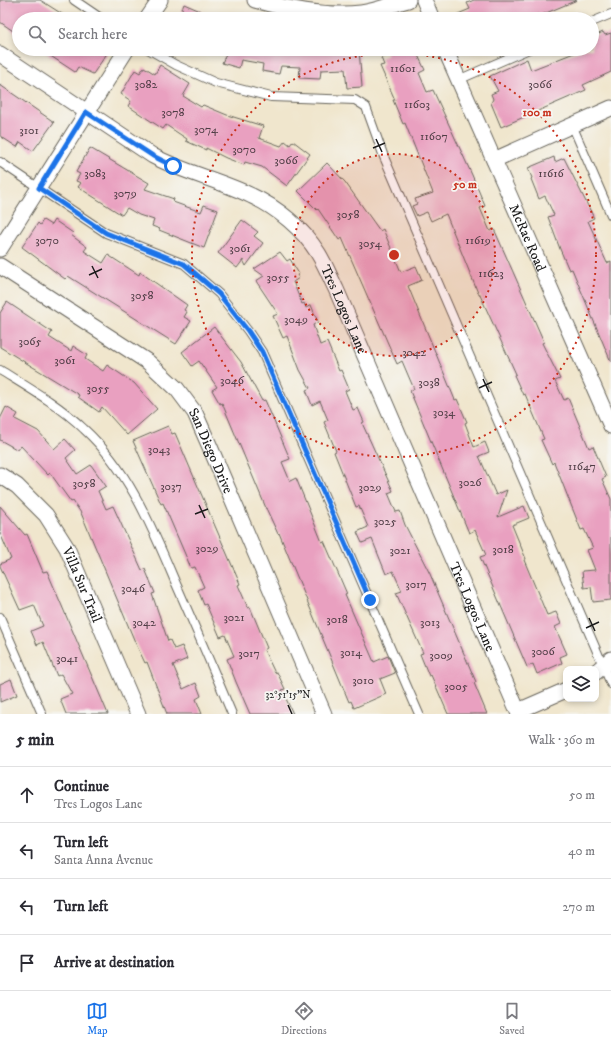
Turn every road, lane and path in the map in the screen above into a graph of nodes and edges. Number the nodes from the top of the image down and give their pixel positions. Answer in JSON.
{"nodes":[{"id":1,"x":74,"y":0,"type":"edge"},
{"id":2,"x":160,"y":0,"type":"edge"},
{"id":3,"x":255,"y":0,"type":"edge"},
{"id":4,"x":408,"y":0,"type":"edge"},
{"id":5,"x":424,"y":0,"type":"edge"},
{"id":6,"x":92,"y":12,"type":"edge"},
{"id":7,"x":152,"y":12,"type":"edge"},
{"id":8,"x":316,"y":12,"type":"edge"},
{"id":9,"x":365,"y":12,"type":"edge"},
{"id":10,"x":429,"y":12,"type":"edge"},
{"id":11,"x":611,"y":14,"type":"edge"},
{"id":12,"x":599,"y":19,"type":"edge"},
{"id":13,"x":0,"y":54,"type":"edge"},
{"id":14,"x":122,"y":56,"type":"edge"},
{"id":15,"x":160,"y":56,"type":"edge"},
{"id":16,"x":448,"y":56,"type":"edge"},
{"id":17,"x":513,"y":56,"type":"edge"},
{"id":18,"x":458,"y":80,"type":"junction"},
{"id":19,"x":611,"y":108,"type":"edge"},
{"id":20,"x":86,"y":112,"type":"junction"},
{"id":21,"x":572,"y":125,"type":"junction"},
{"id":22,"x":494,"y":160,"type":"junction"},
{"id":23,"x":0,"y":162,"type":"edge"},
{"id":24,"x":39,"y":188,"type":"junction"},
{"id":25,"x":611,"y":215,"type":"edge"},
{"id":26,"x":0,"y":249,"type":"edge"},
{"id":27,"x":0,"y":266,"type":"edge"},
{"id":28,"x":0,"y":370,"type":"edge"},
{"id":29,"x":611,"y":426,"type":"edge"},
{"id":30,"x":0,"y":475,"type":"edge"},
{"id":31,"x":0,"y":617,"type":"edge"},
{"id":32,"x":603,"y":666,"type":"edge"},
{"id":33,"x":611,"y":684,"type":"edge"},
{"id":34,"x":563,"y":691,"type":"edge"},
{"id":35,"x":518,"y":712,"type":"edge"},
{"id":36,"x":42,"y":714,"type":"edge"},
{"id":37,"x":138,"y":714,"type":"edge"},
{"id":38,"x":232,"y":714,"type":"edge"},
{"id":39,"x":324,"y":714,"type":"edge"},
{"id":40,"x":419,"y":714,"type":"edge"}],
"edges":[{"from":1,"to":6,"type":"lane"},
{"from":2,"to":7,"type":"street"},
{"from":3,"to":8,"type":"street"},
{"from":4,"to":9,"type":"street"},
{"from":5,"to":10,"type":"street"},
{"from":11,"to":12,"type":"lane"},
{"from":13,"to":20,"type":"street","name":"Tres Logos Lane"},
{"from":14,"to":20,"type":"street"},
{"from":15,"to":32,"type":"lane"},
{"from":16,"to":18,"type":"street","name":"McRae Road"},
{"from":17,"to":18,"type":"lane"},
{"from":18,"to":22,"type":"street","name":"McRae Road"},
{"from":19,"to":21,"type":"street"},
{"from":20,"to":24,"type":"street"},
{"from":20,"to":35,"type":"street","name":"Tres Logos Lane"},
{"from":21,"to":22,"type":"street"},
{"from":21,"to":25,"type":"lane"},
{"from":22,"to":29,"type":"street","name":"McRae Road"},
{"from":23,"to":24,"type":"lane"},
{"from":24,"to":26,"type":"street"},
{"from":24,"to":40,"type":"lane"},
{"from":27,"to":39,"type":"street","name":"San Diego Drive"},
{"from":28,"to":38,"type":"lane"},
{"from":30,"to":37,"type":"street","name":"Villa Sur Trail"},
{"from":31,"to":36,"type":"lane"},
{"from":32,"to":33,"type":"lane"},
{"from":34,"to":35,"type":"street"}]}
